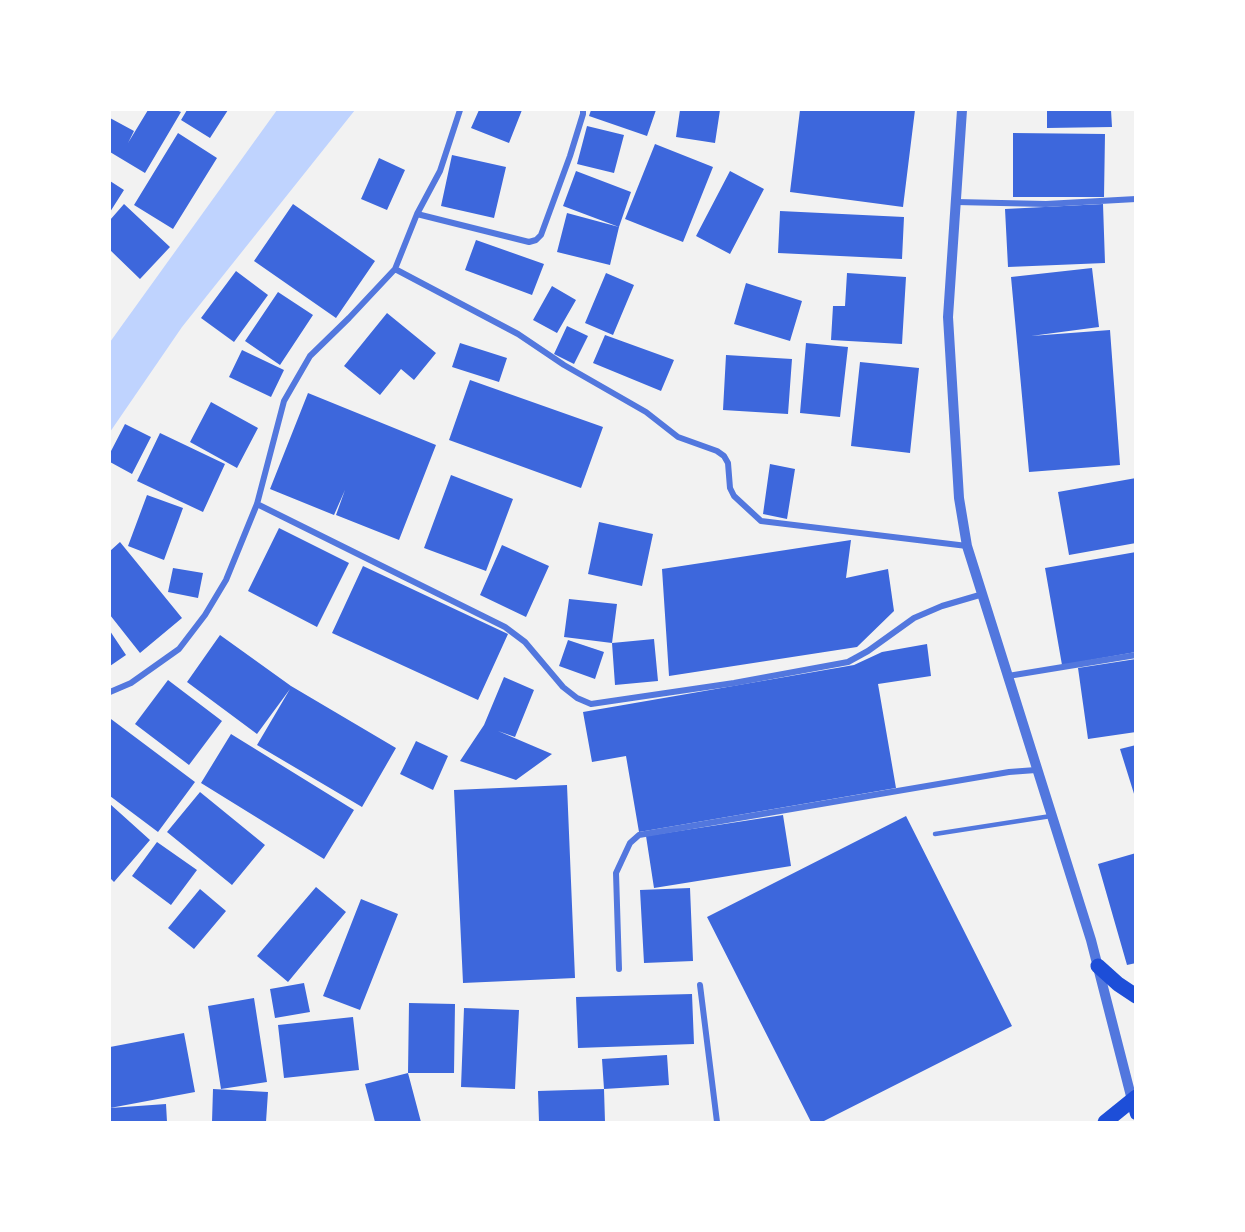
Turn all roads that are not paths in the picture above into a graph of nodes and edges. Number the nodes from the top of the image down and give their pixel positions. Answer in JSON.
{"nodes":[{"id":1,"x":460,"y":110,"type":"edge"},
{"id":2,"x":583,"y":110,"type":"edge"},
{"id":3,"x":962,"y":110,"type":"edge"},
{"id":4,"x":1136,"y":199,"type":"edge"},
{"id":5,"x":956,"y":202,"type":"junction"},
{"id":6,"x":417,"y":214,"type":"junction"},
{"id":7,"x":395,"y":269,"type":"junction"},
{"id":8,"x":257,"y":504,"type":"junction"},
{"id":9,"x":967,"y":546,"type":"junction"},
{"id":10,"x":983,"y":594,"type":"junction"},
{"id":11,"x":1136,"y":655,"type":"edge"},
{"id":12,"x":1008,"y":676,"type":"junction"},
{"id":13,"x":110,"y":692,"type":"edge"},
{"id":14,"x":1036,"y":770,"type":"junction"},
{"id":15,"x":1051,"y":816,"type":"junction"},
{"id":16,"x":935,"y":834,"type":"dead end"},
{"id":17,"x":1098,"y":966,"type":"junction"},
{"id":18,"x":619,"y":969,"type":"dead end"},
{"id":19,"x":700,"y":985,"type":"dead end"},
{"id":20,"x":1136,"y":996,"type":"edge"},
{"id":21,"x":1134,"y":1103,"type":"edge"},
{"id":22,"x":717,"y":1122,"type":"edge"},
{"id":23,"x":1105,"y":1122,"type":"edge"}],
"edges":[{"from":1,"to":6,"type":"street"},
{"from":2,"to":6,"type":"street"},
{"from":3,"to":5,"type":"street"},
{"from":4,"to":5,"type":"street"},
{"from":5,"to":9,"type":"street"},
{"from":6,"to":7,"type":"street"},
{"from":7,"to":8,"type":"street"},
{"from":7,"to":9,"type":"street"},
{"from":8,"to":10,"type":"street"},
{"from":8,"to":13,"type":"street"},
{"from":9,"to":10,"type":"street"},
{"from":10,"to":12,"type":"street"},
{"from":11,"to":12,"type":"street"},
{"from":12,"to":14,"type":"street"},
{"from":14,"to":15,"type":"street"},
{"from":14,"to":18,"type":"street"},
{"from":15,"to":16,"type":"lane"},
{"from":15,"to":17,"type":"street"},
{"from":17,"to":20,"type":"main road"},
{"from":17,"to":21,"type":"street"},
{"from":19,"to":22,"type":"street"},
{"from":21,"to":23,"type":"main road"}]}
